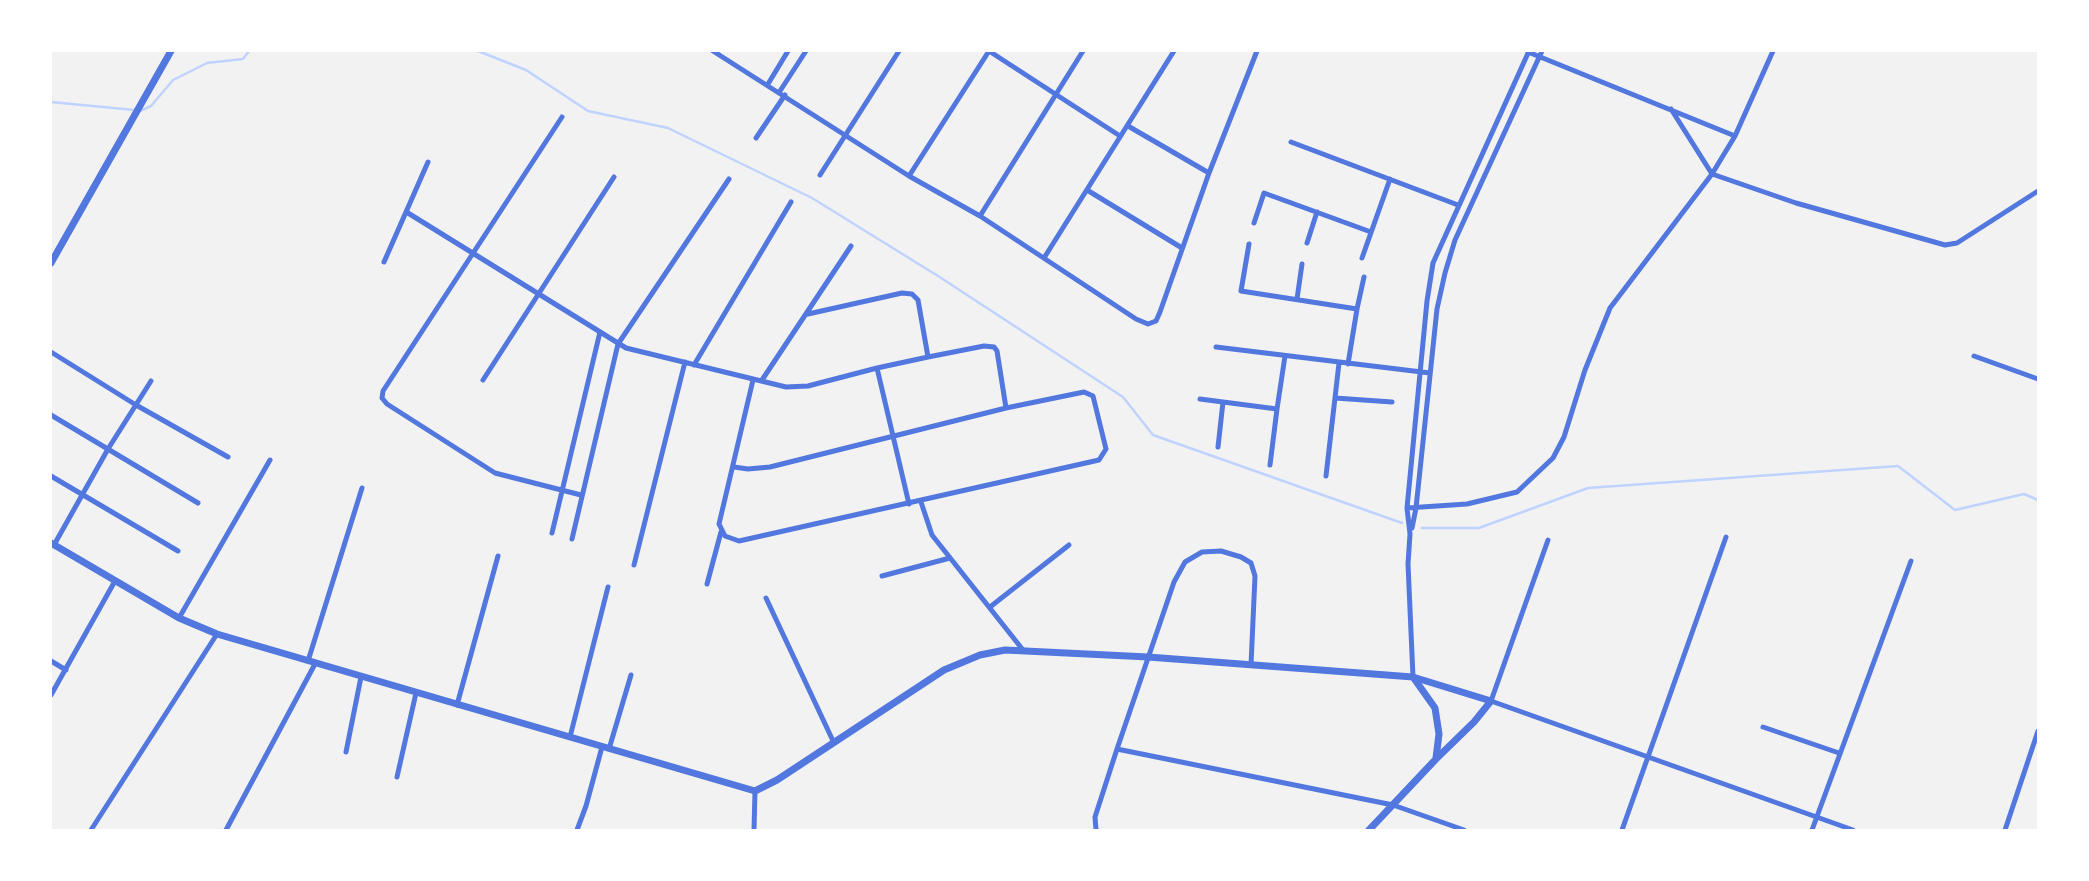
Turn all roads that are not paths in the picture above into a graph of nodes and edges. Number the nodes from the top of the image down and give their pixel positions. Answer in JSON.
{"nodes":[{"id":1,"x":171,"y":51,"type":"edge"},
{"id":2,"x":713,"y":51,"type":"edge"},
{"id":3,"x":789,"y":51,"type":"edge"},
{"id":4,"x":806,"y":51,"type":"edge"},
{"id":5,"x":899,"y":51,"type":"edge"},
{"id":6,"x":989,"y":51,"type":"edge"},
{"id":7,"x":1083,"y":51,"type":"edge"},
{"id":8,"x":1174,"y":51,"type":"edge"},
{"id":9,"x":1257,"y":51,"type":"edge"},
{"id":10,"x":1529,"y":51,"type":"edge"},
{"id":11,"x":1773,"y":51,"type":"edge"},
{"id":12,"x":1540,"y":54,"type":"edge"},
{"id":13,"x":768,"y":84,"type":"junction"},
{"id":14,"x":783,"y":93,"type":"junction"},
{"id":15,"x":1056,"y":93,"type":"junction"},
{"id":16,"x":1671,"y":109,"type":"junction"},
{"id":17,"x":562,"y":117,"type":"dead end"},
{"id":18,"x":1128,"y":126,"type":"junction"},
{"id":19,"x":846,"y":135,"type":"junction"},
{"id":20,"x":1735,"y":135,"type":"junction"},
{"id":21,"x":1120,"y":136,"type":"junction"},
{"id":22,"x":756,"y":138,"type":"dead end"},
{"id":23,"x":1291,"y":142,"type":"dead end"},
{"id":24,"x":428,"y":162,"type":"dead end"},
{"id":25,"x":1209,"y":173,"type":"junction"},
{"id":26,"x":1712,"y":174,"type":"junction"},
{"id":27,"x":820,"y":175,"type":"dead end"},
{"id":28,"x":909,"y":176,"type":"junction"},
{"id":29,"x":614,"y":177,"type":"dead end"},
{"id":30,"x":729,"y":179,"type":"dead end"},
{"id":31,"x":1390,"y":179,"type":"junction"},
{"id":32,"x":1087,"y":190,"type":"junction"},
{"id":33,"x":2038,"y":191,"type":"edge"},
{"id":34,"x":791,"y":202,"type":"dead end"},
{"id":35,"x":1458,"y":205,"type":"junction"},
{"id":36,"x":1317,"y":212,"type":"junction"},
{"id":37,"x":408,"y":213,"type":"junction"},
{"id":38,"x":980,"y":216,"type":"junction"},
{"id":39,"x":1254,"y":223,"type":"dead end"},
{"id":40,"x":1371,"y":232,"type":"junction"},
{"id":41,"x":1307,"y":243,"type":"dead end"},
{"id":42,"x":1249,"y":244,"type":"dead end"},
{"id":43,"x":851,"y":246,"type":"dead end"},
{"id":44,"x":1182,"y":248,"type":"junction"},
{"id":45,"x":474,"y":253,"type":"junction"},
{"id":46,"x":53,"y":254,"type":"edge"},
{"id":47,"x":1044,"y":258,"type":"junction"},
{"id":48,"x":1362,"y":258,"type":"dead end"},
{"id":49,"x":384,"y":262,"type":"dead end"},
{"id":50,"x":51,"y":263,"type":"edge"},
{"id":51,"x":1302,"y":264,"type":"dead end"},
{"id":52,"x":1364,"y":277,"type":"dead end"},
{"id":53,"x":540,"y":294,"type":"junction"},
{"id":54,"x":1297,"y":299,"type":"junction"},
{"id":55,"x":1357,"y":309,"type":"junction"},
{"id":56,"x":808,"y":314,"type":"junction"},
{"id":57,"x":600,"y":332,"type":"junction"},
{"id":58,"x":618,"y":344,"type":"junction"},
{"id":59,"x":1216,"y":347,"type":"dead end"},
{"id":60,"x":51,"y":352,"type":"edge"},
{"id":61,"x":1285,"y":356,"type":"junction"},
{"id":62,"x":1974,"y":356,"type":"dead end"},
{"id":63,"x":928,"y":357,"type":"junction"},
{"id":64,"x":685,"y":362,"type":"junction"},
{"id":65,"x":1339,"y":363,"type":"junction"},
{"id":66,"x":1348,"y":364,"type":"junction"},
{"id":67,"x":694,"y":365,"type":"junction"},
{"id":68,"x":877,"y":368,"type":"junction"},
{"id":69,"x":1420,"y":372,"type":"junction"},
{"id":70,"x":1430,"y":373,"type":"junction"},
{"id":71,"x":2038,"y":379,"type":"edge"},
{"id":72,"x":483,"y":380,"type":"dead end"},
{"id":73,"x":753,"y":380,"type":"junction"},
{"id":74,"x":762,"y":380,"type":"junction"},
{"id":75,"x":150,"y":381,"type":"dead end"},
{"id":76,"x":1335,"y":398,"type":"junction"},
{"id":77,"x":1200,"y":399,"type":"dead end"},
{"id":78,"x":1223,"y":402,"type":"junction"},
{"id":79,"x":1392,"y":402,"type":"dead end"},
{"id":80,"x":136,"y":405,"type":"junction"},
{"id":81,"x":1006,"y":408,"type":"junction"},
{"id":82,"x":1277,"y":409,"type":"junction"},
{"id":83,"x":51,"y":415,"type":"edge"},
{"id":84,"x":893,"y":436,"type":"junction"},
{"id":85,"x":1218,"y":447,"type":"dead end"},
{"id":86,"x":108,"y":449,"type":"junction"},
{"id":87,"x":228,"y":457,"type":"dead end"},
{"id":88,"x":270,"y":460,"type":"dead end"},
{"id":89,"x":1270,"y":465,"type":"dead end"},
{"id":90,"x":734,"y":467,"type":"junction"},
{"id":91,"x":51,"y":476,"type":"edge"},
{"id":92,"x":1326,"y":476,"type":"dead end"},
{"id":93,"x":362,"y":488,"type":"dead end"},
{"id":94,"x":561,"y":489,"type":"junction"},
{"id":95,"x":83,"y":495,"type":"junction"},
{"id":96,"x":581,"y":495,"type":"junction"},
{"id":97,"x":921,"y":502,"type":"junction"},
{"id":98,"x":198,"y":503,"type":"dead end"},
{"id":99,"x":909,"y":504,"type":"junction"},
{"id":100,"x":1407,"y":508,"type":"junction"},
{"id":101,"x":1416,"y":508,"type":"junction"},
{"id":102,"x":721,"y":531,"type":"junction"},
{"id":103,"x":552,"y":533,"type":"dead end"},
{"id":104,"x":1410,"y":534,"type":"junction"},
{"id":105,"x":1726,"y":537,"type":"dead end"},
{"id":106,"x":572,"y":539,"type":"dead end"},
{"id":107,"x":1548,"y":540,"type":"dead end"},
{"id":108,"x":52,"y":544,"type":"edge"},
{"id":109,"x":1069,"y":545,"type":"dead end"},
{"id":110,"x":178,"y":551,"type":"dead end"},
{"id":111,"x":498,"y":556,"type":"dead end"},
{"id":112,"x":950,"y":558,"type":"junction"},
{"id":113,"x":1911,"y":561,"type":"dead end"},
{"id":114,"x":634,"y":565,"type":"dead end"},
{"id":115,"x":882,"y":576,"type":"dead end"},
{"id":116,"x":115,"y":581,"type":"junction"},
{"id":117,"x":707,"y":584,"type":"dead end"},
{"id":118,"x":608,"y":587,"type":"dead end"},
{"id":119,"x":766,"y":598,"type":"dead end"},
{"id":120,"x":990,"y":607,"type":"junction"},
{"id":121,"x":180,"y":618,"type":"junction"},
{"id":122,"x":216,"y":634,"type":"junction"},
{"id":123,"x":1023,"y":650,"type":"junction"},
{"id":124,"x":1148,"y":657,"type":"junction"},
{"id":125,"x":51,"y":661,"type":"edge"},
{"id":126,"x":311,"y":662,"type":"junction"},
{"id":127,"x":1251,"y":665,"type":"junction"},
{"id":128,"x":66,"y":670,"type":"junction"},
{"id":129,"x":631,"y":675,"type":"dead end"},
{"id":130,"x":361,"y":677,"type":"junction"},
{"id":131,"x":1413,"y":677,"type":"junction"},
{"id":132,"x":416,"y":693,"type":"junction"},
{"id":133,"x":51,"y":695,"type":"edge"},
{"id":134,"x":1492,"y":701,"type":"junction"},
{"id":135,"x":457,"y":705,"type":"junction"},
{"id":136,"x":1763,"y":727,"type":"dead end"},
{"id":137,"x":2038,"y":732,"type":"edge"},
{"id":138,"x":570,"y":737,"type":"junction"},
{"id":139,"x":834,"y":743,"type":"junction"},
{"id":140,"x":606,"y":748,"type":"junction"},
{"id":141,"x":1117,"y":749,"type":"junction"},
{"id":142,"x":346,"y":752,"type":"dead end"},
{"id":143,"x":1839,"y":753,"type":"junction"},
{"id":144,"x":1650,"y":756,"type":"junction"},
{"id":145,"x":1436,"y":759,"type":"junction"},
{"id":146,"x":397,"y":776,"type":"dead end"},
{"id":147,"x":755,"y":791,"type":"junction"},
{"id":148,"x":1393,"y":805,"type":"junction"},
{"id":149,"x":1815,"y":817,"type":"junction"},
{"id":150,"x":91,"y":830,"type":"edge"},
{"id":151,"x":226,"y":830,"type":"edge"},
{"id":152,"x":577,"y":830,"type":"edge"},
{"id":153,"x":754,"y":830,"type":"edge"},
{"id":154,"x":1096,"y":830,"type":"edge"},
{"id":155,"x":1369,"y":830,"type":"edge"},
{"id":156,"x":1464,"y":830,"type":"edge"},
{"id":157,"x":1622,"y":830,"type":"edge"},
{"id":158,"x":1812,"y":830,"type":"edge"},
{"id":159,"x":1853,"y":830,"type":"edge"},
{"id":160,"x":2005,"y":830,"type":"edge"}],
"edges":[{"from":1,"to":46,"type":"street"},
{"from":2,"to":13,"type":"street"},
{"from":3,"to":13,"type":"street"},
{"from":4,"to":14,"type":"street"},
{"from":5,"to":19,"type":"street"},
{"from":6,"to":15,"type":"street"},
{"from":6,"to":28,"type":"street"},
{"from":7,"to":15,"type":"street"},
{"from":8,"to":18,"type":"street"},
{"from":9,"to":25,"type":"street"},
{"from":10,"to":12,"type":"street"},
{"from":10,"to":35,"type":"street"},
{"from":11,"to":20,"type":"street"},
{"from":12,"to":16,"type":"street"},
{"from":12,"to":70,"type":"street"},
{"from":13,"to":14,"type":"street"},
{"from":14,"to":19,"type":"street"},
{"from":14,"to":22,"type":"street"},
{"from":15,"to":21,"type":"street"},
{"from":15,"to":38,"type":"street"},
{"from":16,"to":20,"type":"street"},
{"from":16,"to":26,"type":"street"},
{"from":17,"to":45,"type":"street"},
{"from":18,"to":21,"type":"street"},
{"from":18,"to":25,"type":"street"},
{"from":19,"to":27,"type":"street"},
{"from":19,"to":28,"type":"street"},
{"from":20,"to":26,"type":"street"},
{"from":21,"to":32,"type":"street"},
{"from":23,"to":31,"type":"street"},
{"from":24,"to":37,"type":"street"},
{"from":25,"to":44,"type":"street"},
{"from":26,"to":33,"type":"street"},
{"from":26,"to":101,"type":"street"},
{"from":28,"to":38,"type":"street"},
{"from":29,"to":53,"type":"street"},
{"from":30,"to":58,"type":"street"},
{"from":31,"to":35,"type":"street"},
{"from":31,"to":40,"type":"street"},
{"from":32,"to":44,"type":"street"},
{"from":32,"to":47,"type":"street"},
{"from":34,"to":67,"type":"street"},
{"from":35,"to":69,"type":"street"},
{"from":36,"to":39,"type":"street"},
{"from":36,"to":40,"type":"street"},
{"from":36,"to":41,"type":"street"},
{"from":37,"to":45,"type":"street"},
{"from":37,"to":49,"type":"street"},
{"from":38,"to":47,"type":"street"},
{"from":40,"to":48,"type":"street"},
{"from":42,"to":54,"type":"street"},
{"from":43,"to":56,"type":"street"},
{"from":44,"to":47,"type":"street"},
{"from":45,"to":53,"type":"street"},
{"from":45,"to":94,"type":"street"},
{"from":46,"to":50,"type":"street"},
{"from":51,"to":54,"type":"street"},
{"from":52,"to":55,"type":"street"},
{"from":53,"to":57,"type":"street"},
{"from":53,"to":72,"type":"street"},
{"from":54,"to":55,"type":"street"},
{"from":55,"to":66,"type":"street"},
{"from":56,"to":63,"type":"street"},
{"from":56,"to":74,"type":"street"},
{"from":57,"to":58,"type":"street"},
{"from":57,"to":94,"type":"street"},
{"from":58,"to":64,"type":"street"},
{"from":58,"to":96,"type":"street"},
{"from":59,"to":61,"type":"street"},
{"from":60,"to":80,"type":"street"},
{"from":61,"to":65,"type":"street"},
{"from":61,"to":82,"type":"street"},
{"from":62,"to":71,"type":"street"},
{"from":63,"to":68,"type":"street"},
{"from":63,"to":81,"type":"street"},
{"from":64,"to":67,"type":"street"},
{"from":64,"to":114,"type":"street"},
{"from":65,"to":66,"type":"street"},
{"from":65,"to":76,"type":"street"},
{"from":66,"to":69,"type":"street"},
{"from":67,"to":73,"type":"street"},
{"from":68,"to":74,"type":"street"},
{"from":68,"to":84,"type":"street"},
{"from":69,"to":70,"type":"street"},
{"from":69,"to":100,"type":"street"},
{"from":70,"to":101,"type":"street"},
{"from":73,"to":74,"type":"street"},
{"from":73,"to":90,"type":"street"},
{"from":75,"to":80,"type":"street"},
{"from":76,"to":79,"type":"street"},
{"from":76,"to":92,"type":"street"},
{"from":77,"to":78,"type":"street"},
{"from":78,"to":82,"type":"street"},
{"from":78,"to":85,"type":"street"},
{"from":80,"to":86,"type":"street"},
{"from":80,"to":87,"type":"street"},
{"from":81,"to":84,"type":"street"},
{"from":81,"to":97,"type":"street"},
{"from":82,"to":89,"type":"street"},
{"from":83,"to":86,"type":"street"},
{"from":84,"to":90,"type":"street"},
{"from":84,"to":99,"type":"street"},
{"from":86,"to":95,"type":"street"},
{"from":86,"to":98,"type":"street"},
{"from":88,"to":121,"type":"street"},
{"from":90,"to":102,"type":"street"},
{"from":91,"to":95,"type":"street"},
{"from":93,"to":126,"type":"street"},
{"from":94,"to":96,"type":"street"},
{"from":94,"to":103,"type":"street"},
{"from":95,"to":108,"type":"street"},
{"from":95,"to":110,"type":"street"},
{"from":96,"to":106,"type":"street"},
{"from":97,"to":99,"type":"street"},
{"from":97,"to":112,"type":"street"},
{"from":99,"to":102,"type":"street"},
{"from":100,"to":101,"type":"street"},
{"from":100,"to":104,"type":"street"},
{"from":101,"to":104,"type":"street"},
{"from":102,"to":117,"type":"street"},
{"from":104,"to":131,"type":"street"},
{"from":105,"to":144,"type":"street"},
{"from":107,"to":134,"type":"street"},
{"from":108,"to":116,"type":"street"},
{"from":109,"to":120,"type":"street"},
{"from":111,"to":135,"type":"street"},
{"from":112,"to":115,"type":"street"},
{"from":112,"to":120,"type":"street"},
{"from":113,"to":143,"type":"street"},
{"from":116,"to":121,"type":"street"},
{"from":116,"to":128,"type":"street"},
{"from":118,"to":138,"type":"street"},
{"from":119,"to":139,"type":"street"},
{"from":120,"to":123,"type":"street"},
{"from":121,"to":122,"type":"street"},
{"from":122,"to":126,"type":"street"},
{"from":122,"to":150,"type":"street"},
{"from":123,"to":124,"type":"street"},
{"from":123,"to":139,"type":"street"},
{"from":124,"to":127,"type":"street"},
{"from":124,"to":127,"type":"street"},
{"from":124,"to":141,"type":"street"},
{"from":125,"to":128,"type":"street"},
{"from":126,"to":130,"type":"street"},
{"from":126,"to":151,"type":"street"},
{"from":127,"to":131,"type":"street"},
{"from":128,"to":133,"type":"street"},
{"from":129,"to":140,"type":"street"},
{"from":130,"to":132,"type":"street"},
{"from":130,"to":142,"type":"street"},
{"from":131,"to":134,"type":"street"},
{"from":131,"to":145,"type":"street"},
{"from":132,"to":135,"type":"street"},
{"from":132,"to":146,"type":"street"},
{"from":134,"to":144,"type":"street"},
{"from":134,"to":145,"type":"street"},
{"from":135,"to":138,"type":"street"},
{"from":136,"to":143,"type":"street"},
{"from":137,"to":160,"type":"street"},
{"from":138,"to":140,"type":"street"},
{"from":139,"to":147,"type":"street"},
{"from":140,"to":147,"type":"street"},
{"from":140,"to":152,"type":"street"},
{"from":141,"to":148,"type":"street"},
{"from":141,"to":154,"type":"street"},
{"from":143,"to":149,"type":"street"},
{"from":144,"to":149,"type":"street"},
{"from":144,"to":157,"type":"street"},
{"from":145,"to":148,"type":"street"},
{"from":147,"to":153,"type":"street"},
{"from":148,"to":155,"type":"street"},
{"from":148,"to":156,"type":"street"},
{"from":149,"to":158,"type":"street"},
{"from":149,"to":159,"type":"street"}]}
